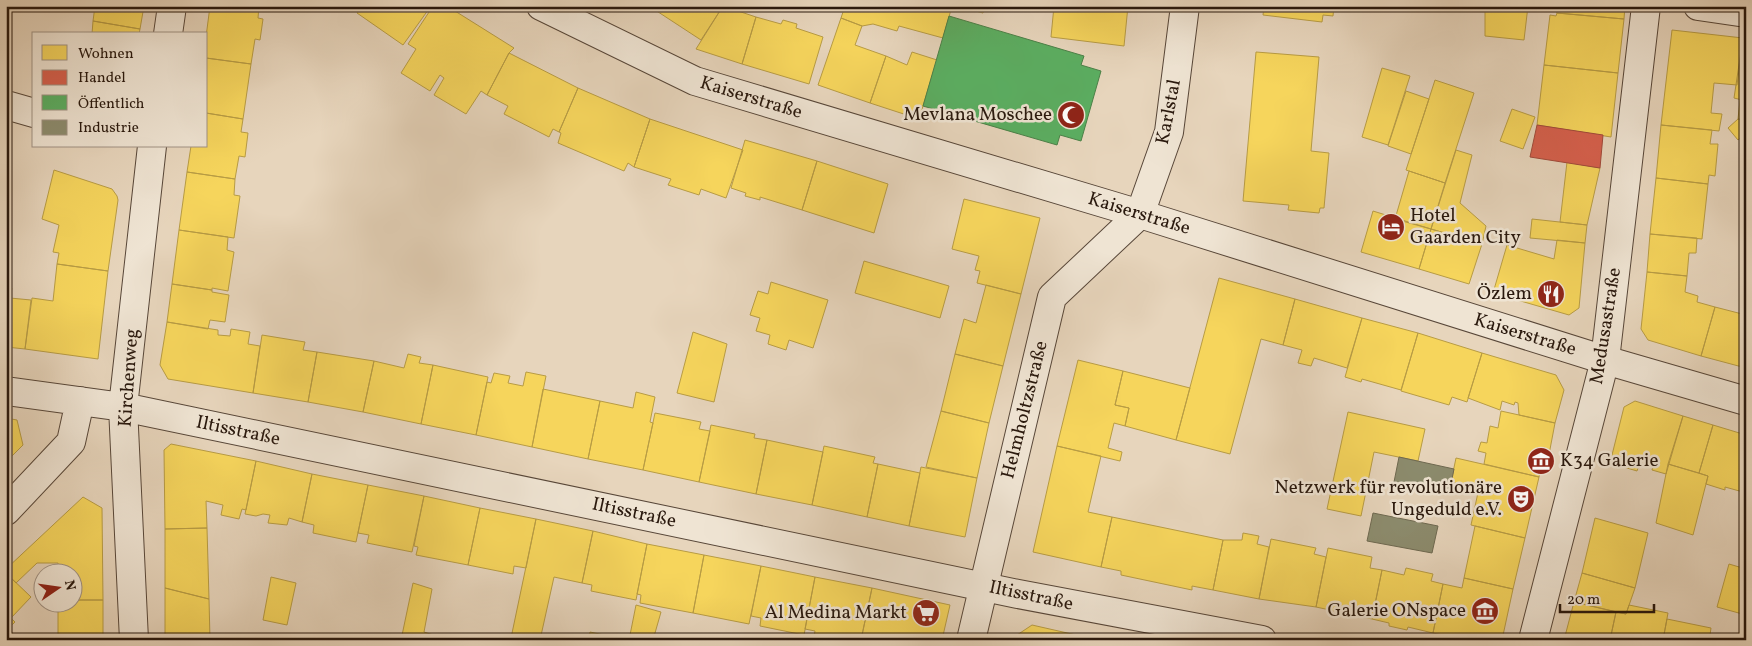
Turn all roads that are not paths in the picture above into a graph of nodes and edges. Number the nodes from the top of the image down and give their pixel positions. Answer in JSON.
{"nodes":[{"id":1,"x":172,"y":6,"type":"edge"},
{"id":2,"x":541,"y":6,"type":"edge"},
{"id":3,"x":1185,"y":6,"type":"edge"},
{"id":4,"x":1646,"y":6,"type":"edge"},
{"id":5,"x":1698,"y":6,"type":"edge"},
{"id":6,"x":1746,"y":12,"type":"edge"},
{"id":7,"x":168,"y":32,"type":"edge"},
{"id":8,"x":6,"y":105,"type":"edge"},
{"id":9,"x":32,"y":112,"type":"edge"},
{"id":10,"x":152,"y":148,"type":"edge"},
{"id":11,"x":1140,"y":214,"type":"junction"},
{"id":12,"x":1605,"y":360,"type":"junction"},
{"id":13,"x":6,"y":391,"type":"edge"},
{"id":14,"x":80,"y":401,"type":"junction"},
{"id":15,"x":1746,"y":401,"type":"edge"},
{"id":16,"x":123,"y":407,"type":"junction"},
{"id":17,"x":6,"y":511,"type":"edge"},
{"id":18,"x":983,"y":586,"type":"junction"},
{"id":19,"x":134,"y":640,"type":"edge"},
{"id":20,"x":971,"y":640,"type":"edge"},
{"id":21,"x":1262,"y":640,"type":"edge"},
{"id":22,"x":1533,"y":640,"type":"edge"}],
"edges":[{"from":1,"to":7,"type":"street"},
{"from":2,"to":11,"type":"street","name":"Kaiserstraße"},
{"from":3,"to":11,"type":"street","name":"Karlstal"},
{"from":4,"to":12,"type":"street","name":"Medusastraße"},
{"from":5,"to":6,"type":"street"},
{"from":8,"to":9,"type":"street"},
{"from":10,"to":16,"type":"street","name":"Kirchenweg"},
{"from":11,"to":12,"type":"street","name":"Kaiserstraße"},
{"from":11,"to":18,"type":"street","name":"Helmholtzstraße"},
{"from":12,"to":15,"type":"street","name":"Kaiserstraße"},
{"from":12,"to":22,"type":"street","name":"Medusastraße"},
{"from":13,"to":14,"type":"street","name":"Iltisstraße"},
{"from":14,"to":16,"type":"street","name":"Iltisstraße"},
{"from":14,"to":17,"type":"street"},
{"from":16,"to":18,"type":"street","name":"Iltisstraße"},
{"from":16,"to":19,"type":"street","name":"Kirchenweg"},
{"from":18,"to":20,"type":"street","name":"Helmholtzstraße"},
{"from":18,"to":21,"type":"street","name":"Iltisstraße"}]}
